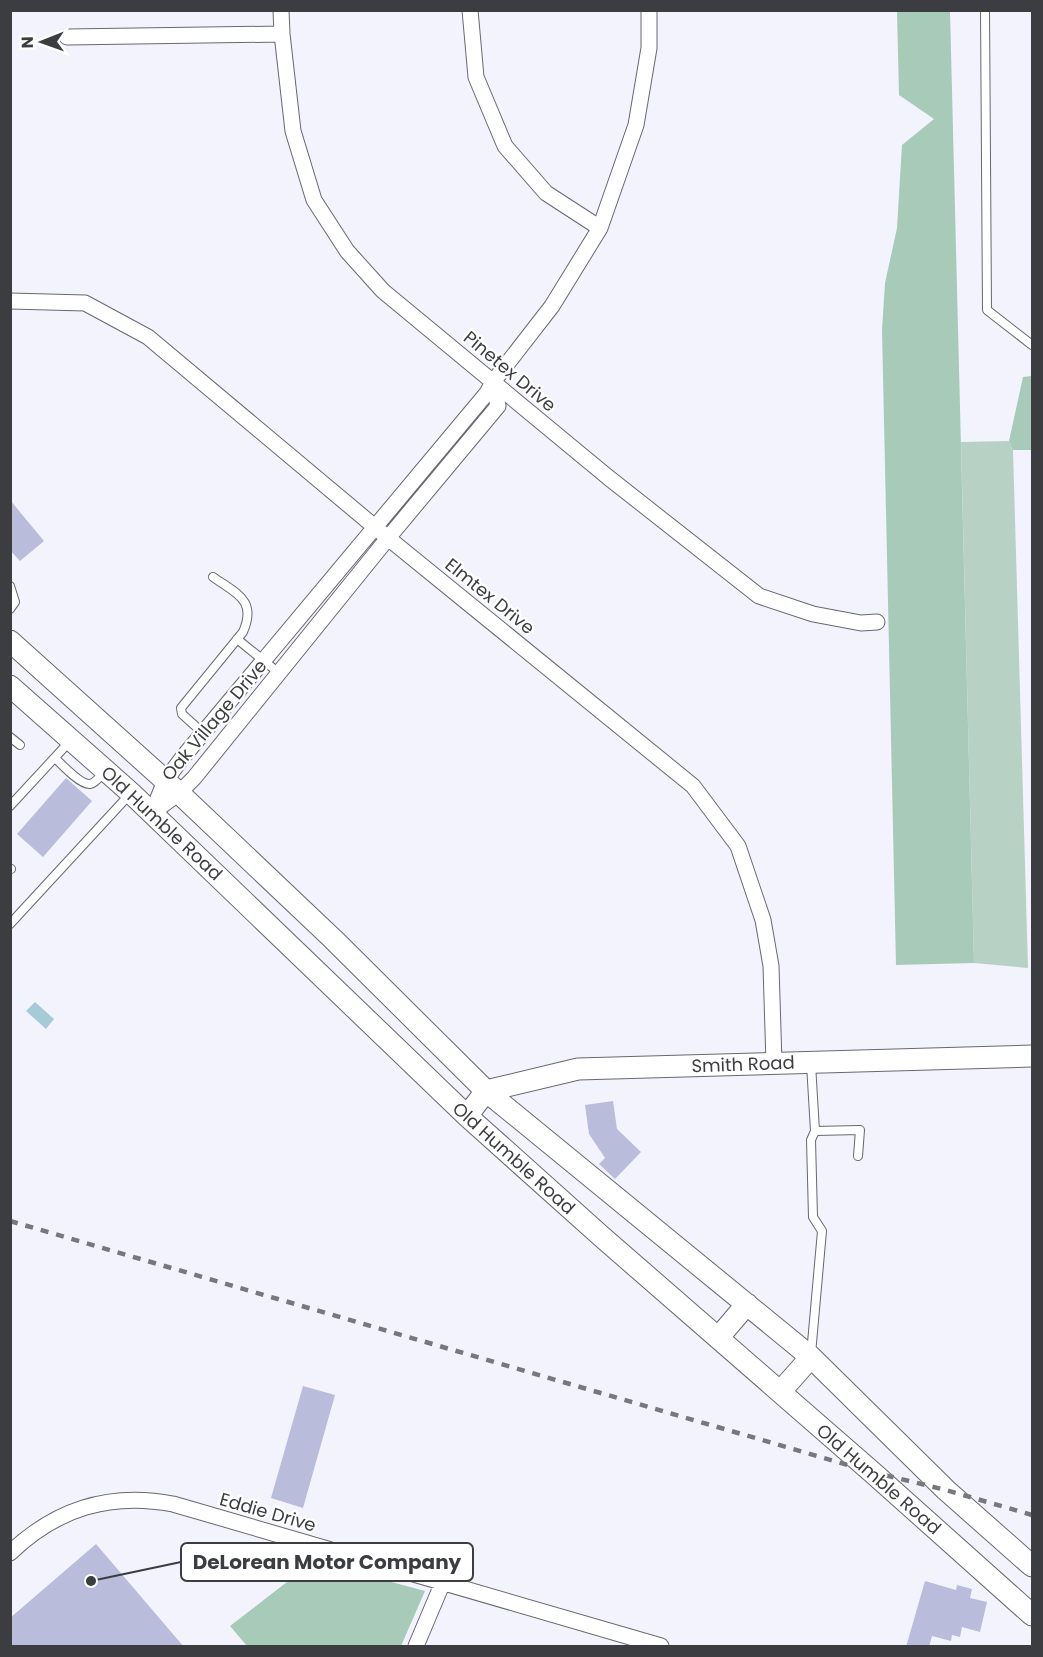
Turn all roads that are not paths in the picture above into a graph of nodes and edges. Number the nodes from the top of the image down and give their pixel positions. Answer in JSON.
{"nodes":[{"id":1,"x":281,"y":10,"type":"edge"},
{"id":2,"x":470,"y":10,"type":"edge"},
{"id":3,"x":650,"y":10,"type":"edge"},
{"id":4,"x":985,"y":10,"type":"edge"},
{"id":5,"x":282,"y":34,"type":"junction"},
{"id":6,"x":67,"y":37,"type":"dead end"},
{"id":7,"x":600,"y":228,"type":"junction"},
{"id":8,"x":10,"y":301,"type":"edge"},
{"id":9,"x":1032,"y":345,"type":"edge"},
{"id":10,"x":493,"y":382,"type":"junction"},
{"id":11,"x":375,"y":527,"type":"junction"},
{"id":12,"x":388,"y":538,"type":"junction"},
{"id":13,"x":213,"y":577,"type":"dead end"},
{"id":14,"x":10,"y":586,"type":"edge"},
{"id":15,"x":10,"y":609,"type":"edge"},
{"id":16,"x":877,"y":622,"type":"dead end"},
{"id":17,"x":237,"y":639,"type":"junction"},
{"id":18,"x":10,"y":641,"type":"edge"},
{"id":19,"x":264,"y":660,"type":"junction"},
{"id":20,"x":279,"y":673,"type":"junction"},
{"id":21,"x":10,"y":686,"type":"edge"},
{"id":22,"x":203,"y":733,"type":"junction"},
{"id":23,"x":10,"y":737,"type":"edge"},
{"id":24,"x":72,"y":739,"type":"junction"},
{"id":25,"x":20,"y":745,"type":"dead end"},
{"id":26,"x":55,"y":758,"type":"junction"},
{"id":27,"x":107,"y":770,"type":"junction"},
{"id":28,"x":172,"y":787,"type":"junction"},
{"id":29,"x":131,"y":793,"type":"junction"},
{"id":30,"x":10,"y":806,"type":"edge"},
{"id":31,"x":152,"y":813,"type":"junction"},
{"id":32,"x":10,"y":924,"type":"edge"},
{"id":33,"x":333,"y":939,"type":"junction"},
{"id":34,"x":309,"y":962,"type":"junction"},
{"id":35,"x":1032,"y":1056,"type":"edge"},
{"id":36,"x":810,"y":1062,"type":"junction"},
{"id":37,"x":774,"y":1063,"type":"junction"},
{"id":38,"x":486,"y":1091,"type":"junction"},
{"id":39,"x":468,"y":1116,"type":"junction"},
{"id":40,"x":815,"y":1131,"type":"junction"},
{"id":41,"x":858,"y":1156,"type":"dead end"},
{"id":42,"x":747,"y":1304,"type":"junction"},
{"id":43,"x":718,"y":1338,"type":"junction"},
{"id":44,"x":811,"y":1357,"type":"junction"},
{"id":45,"x":780,"y":1392,"type":"junction"},
{"id":46,"x":10,"y":1553,"type":"edge"},
{"id":47,"x":1032,"y":1566,"type":"edge"},
{"id":48,"x":443,"y":1582,"type":"junction"},
{"id":49,"x":1032,"y":1615,"type":"edge"},
{"id":50,"x":416,"y":1647,"type":"edge"},
{"id":51,"x":661,"y":1647,"type":"edge"}],
"edges":[{"from":1,"to":5,"type":"street","name":"Pinetex Drive"},
{"from":2,"to":7,"type":"street"},
{"from":3,"to":7,"type":"street","name":"Oak Village Drive"},
{"from":4,"to":9,"type":"lane"},
{"from":5,"to":6,"type":"street"},
{"from":5,"to":10,"type":"street","name":"Pinetex Drive"},
{"from":7,"to":10,"type":"street","name":"Oak Village Drive"},
{"from":8,"to":11,"type":"street","name":"Elmtex Drive"},
{"from":10,"to":11,"type":"street","name":"Oak Village Drive"},
{"from":10,"to":12,"type":"street","name":"Oak Village Drive"},
{"from":10,"to":16,"type":"street","name":"Pinetex Drive"},
{"from":11,"to":12,"type":"street","name":"Elmtex Drive"},
{"from":11,"to":19,"type":"street","name":"Oak Village Drive"},
{"from":12,"to":20,"type":"street","name":"Oak Village Drive"},
{"from":12,"to":37,"type":"street","name":"Elmtex Drive"},
{"from":13,"to":17,"type":"lane"},
{"from":14,"to":15,"type":"lane"},
{"from":17,"to":19,"type":"lane"},
{"from":17,"to":22,"type":"lane"},
{"from":18,"to":28,"type":"main road","name":"Old Humble Road"},
{"from":19,"to":20,"type":"lane"},
{"from":19,"to":22,"type":"street","name":"Oak Village Drive"},
{"from":20,"to":28,"type":"street","name":"Oak Village Drive"},
{"from":21,"to":24,"type":"main road","name":"Old Humble Road"},
{"from":22,"to":28,"type":"street","name":"Oak Village Drive"},
{"from":23,"to":25,"type":"lane"},
{"from":24,"to":26,"type":"lane"},
{"from":24,"to":27,"type":"main road","name":"Old Humble Road"},
{"from":26,"to":27,"type":"lane"},
{"from":26,"to":30,"type":"lane"},
{"from":27,"to":29,"type":"main road","name":"Old Humble Road"},
{"from":28,"to":31,"type":"street","name":"Oak Village Drive"},
{"from":28,"to":33,"type":"main road","name":"Old Humble Road"},
{"from":29,"to":31,"type":"main road","name":"Old Humble Road"},
{"from":29,"to":32,"type":"lane"},
{"from":31,"to":34,"type":"main road","name":"Old Humble Road"},
{"from":33,"to":34,"type":"main road"},
{"from":33,"to":38,"type":"main road","name":"Old Humble Road"},
{"from":34,"to":39,"type":"main road","name":"Old Humble Road"},
{"from":35,"to":36,"type":"main road","name":"Smith Road"},
{"from":36,"to":37,"type":"main road","name":"Smith Road"},
{"from":36,"to":40,"type":"lane"},
{"from":37,"to":38,"type":"main road","name":"Smith Road"},
{"from":38,"to":39,"type":"main road"},
{"from":38,"to":42,"type":"main road","name":"Old Humble Road"},
{"from":39,"to":43,"type":"main road","name":"Old Humble Road"},
{"from":40,"to":41,"type":"lane"},
{"from":40,"to":44,"type":"lane"},
{"from":42,"to":43,"type":"main road"},
{"from":42,"to":44,"type":"main road","name":"Old Humble Road"},
{"from":43,"to":45,"type":"main road","name":"Old Humble Road"},
{"from":44,"to":45,"type":"main road"},
{"from":44,"to":47,"type":"main road","name":"Old Humble Road"},
{"from":45,"to":49,"type":"main road","name":"Old Humble Road"},
{"from":46,"to":48,"type":"street","name":"Eddie Drive"},
{"from":48,"to":50,"type":"street"},
{"from":48,"to":51,"type":"street","name":"Eddie Drive"}]}
